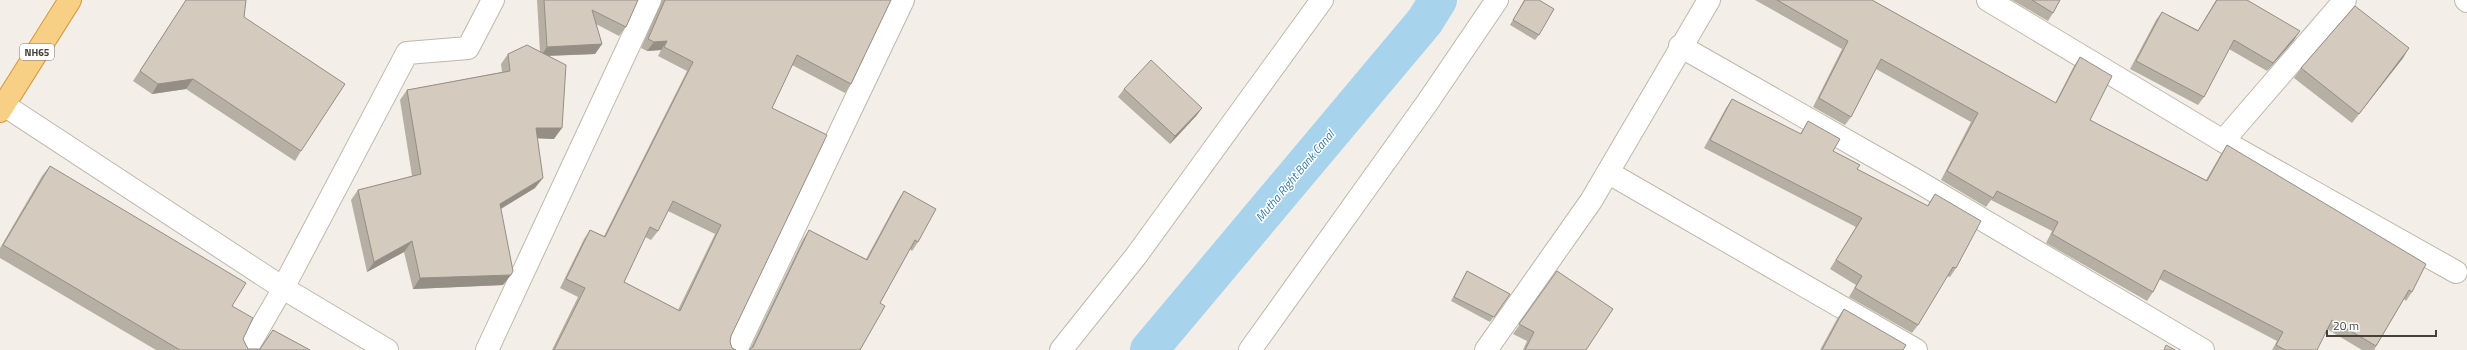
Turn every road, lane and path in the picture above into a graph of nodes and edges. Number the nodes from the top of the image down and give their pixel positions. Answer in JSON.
{"nodes":[{"id":1,"x":70,"y":0,"type":"edge"},
{"id":2,"x":493,"y":0,"type":"edge"},
{"id":3,"x":650,"y":0,"type":"edge"},
{"id":4,"x":903,"y":0,"type":"edge"},
{"id":5,"x":1322,"y":0,"type":"edge"},
{"id":6,"x":1497,"y":0,"type":"edge"},
{"id":7,"x":1709,"y":0,"type":"edge"},
{"id":8,"x":1988,"y":0,"type":"edge"},
{"id":9,"x":2344,"y":0,"type":"edge"},
{"id":10,"x":1680,"y":46,"type":"junction"},
{"id":11,"x":2,"y":108,"type":"edge"},
{"id":12,"x":2223,"y":141,"type":"junction"},
{"id":13,"x":1609,"y":173,"type":"junction"},
{"id":14,"x":2456,"y":272,"type":"dead end"},
{"id":15,"x":283,"y":288,"type":"junction"},
{"id":16,"x":247,"y":350,"type":"edge"},
{"id":17,"x":387,"y":350,"type":"edge"},
{"id":18,"x":487,"y":350,"type":"edge"},
{"id":19,"x":736,"y":350,"type":"edge"},
{"id":20,"x":1061,"y":350,"type":"edge"},
{"id":21,"x":1250,"y":350,"type":"edge"},
{"id":22,"x":1486,"y":350,"type":"edge"},
{"id":23,"x":1916,"y":350,"type":"edge"},
{"id":24,"x":2203,"y":350,"type":"edge"}],
"edges":[{"from":1,"to":11,"type":"highway","number":"NH65"},
{"from":2,"to":15,"type":"street"},
{"from":3,"to":18,"type":"street"},
{"from":4,"to":19,"type":"street"},
{"from":5,"to":20,"type":"street"},
{"from":6,"to":21,"type":"street"},
{"from":7,"to":10,"type":"street"},
{"from":8,"to":12,"type":"street"},
{"from":9,"to":12,"type":"street"},
{"from":10,"to":13,"type":"street"},
{"from":10,"to":24,"type":"street"},
{"from":11,"to":15,"type":"street"},
{"from":12,"to":14,"type":"street"},
{"from":13,"to":22,"type":"street"},
{"from":13,"to":23,"type":"street"},
{"from":15,"to":16,"type":"lane"},
{"from":15,"to":17,"type":"street"}]}
